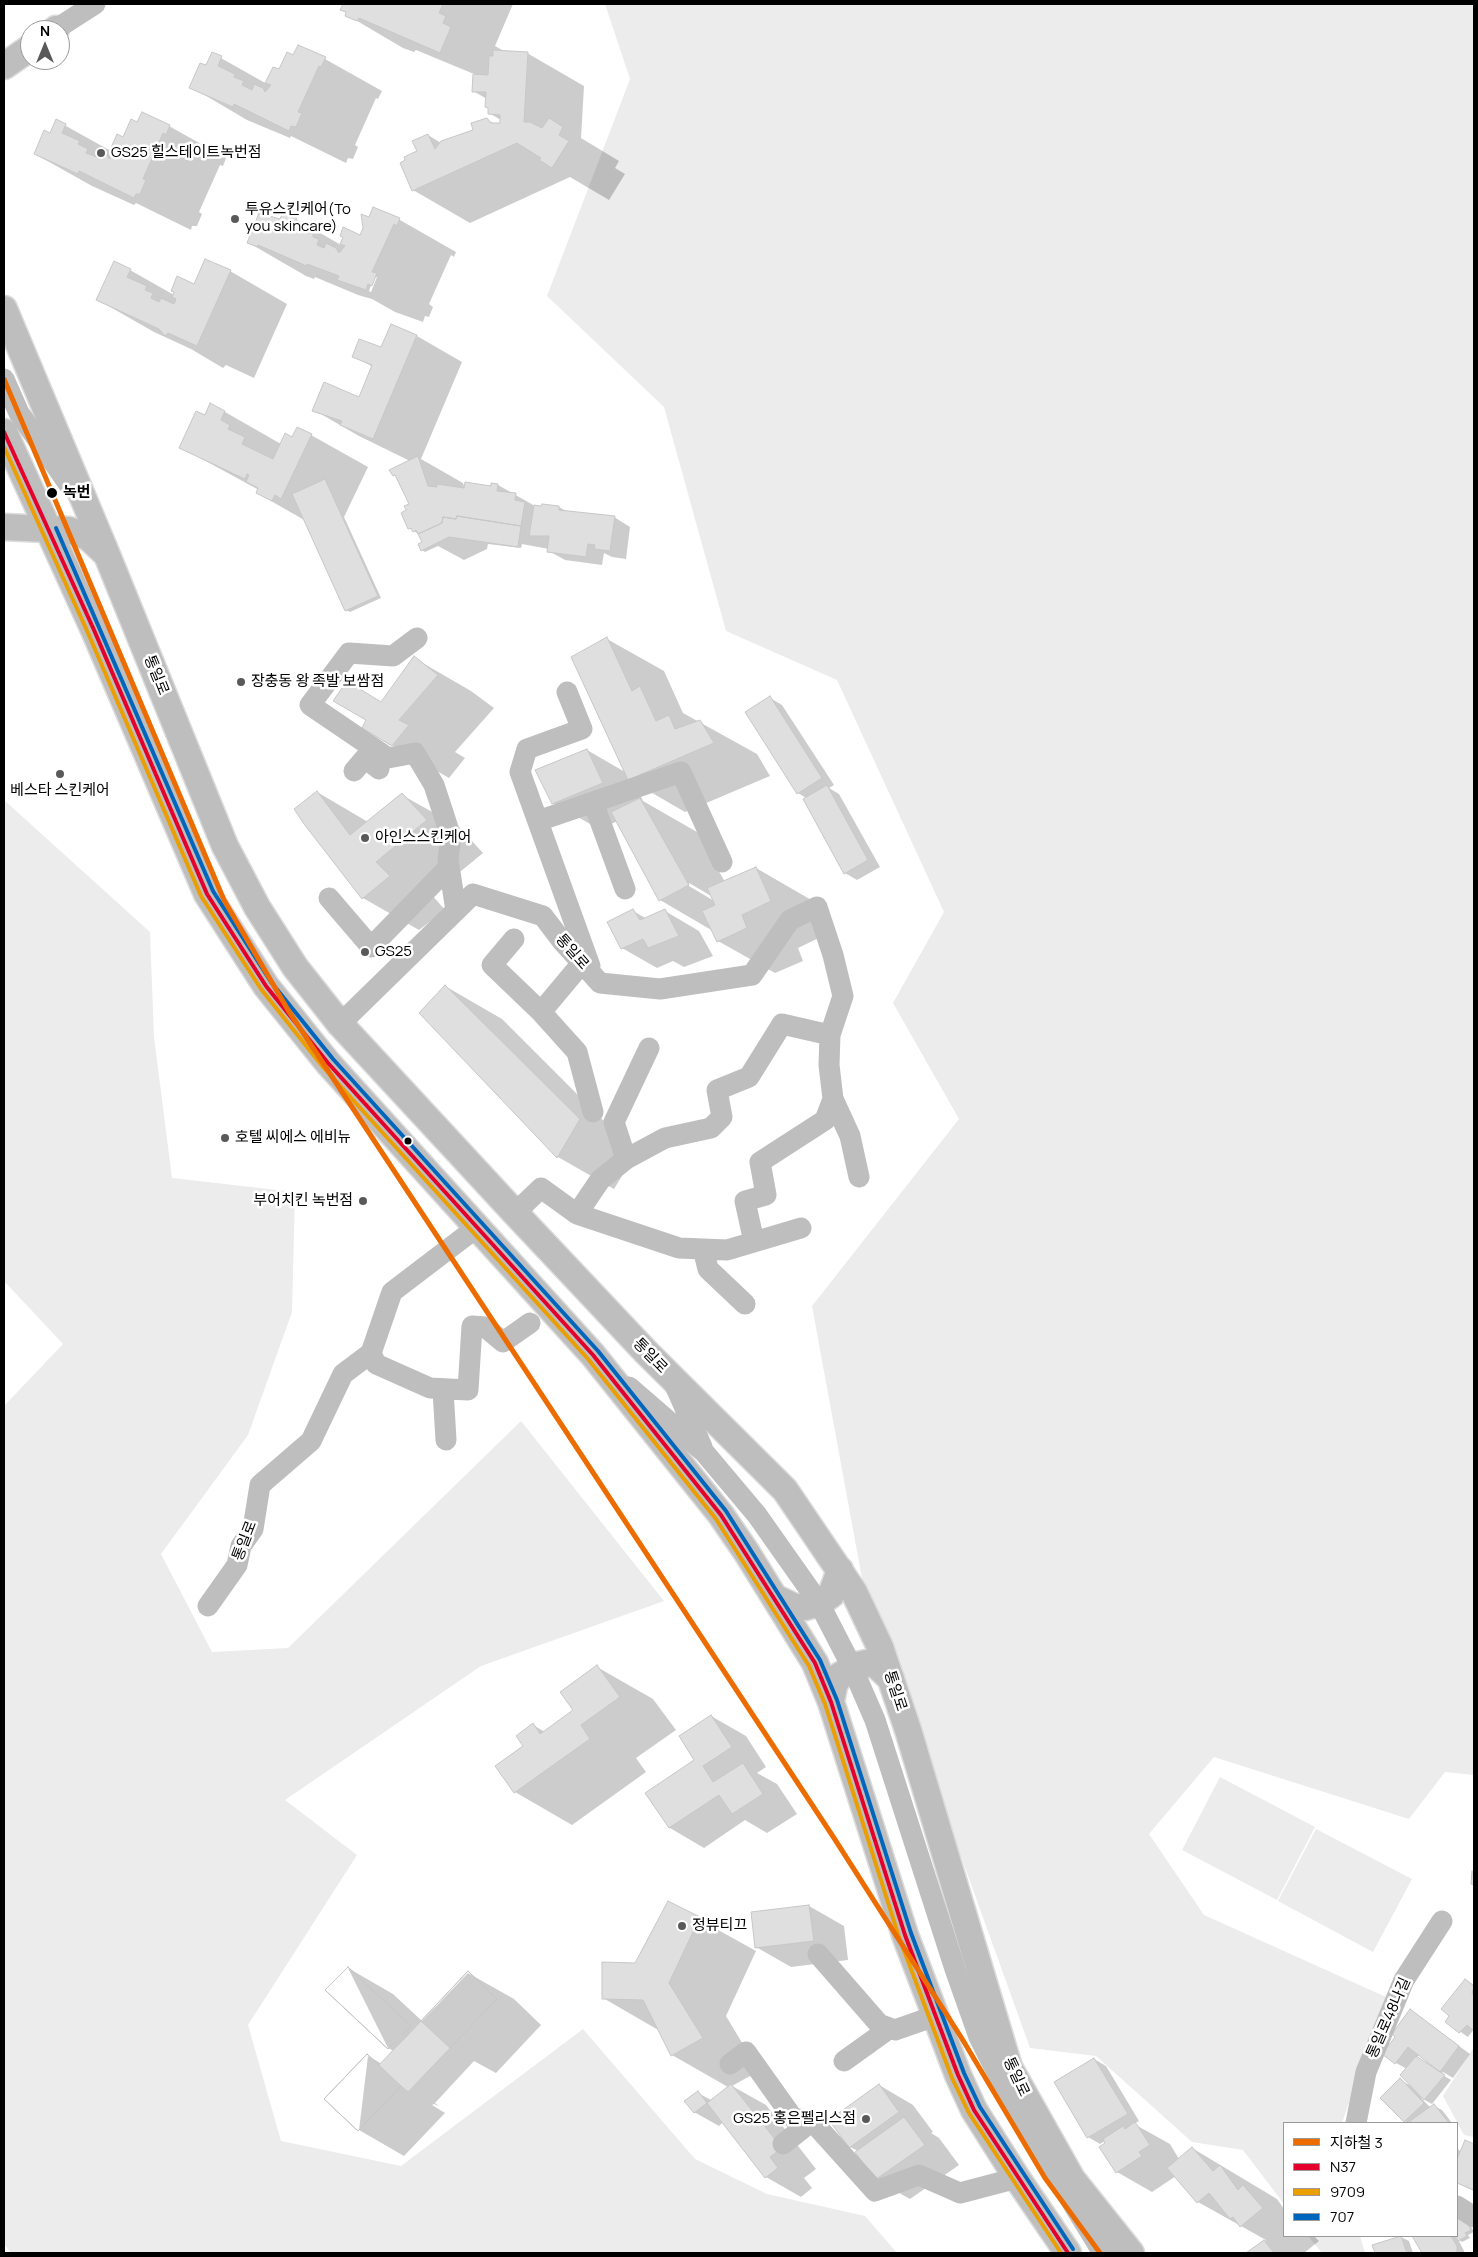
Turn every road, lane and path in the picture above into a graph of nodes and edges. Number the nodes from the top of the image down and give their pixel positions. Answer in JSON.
{"nodes":[{"id":1,"x":95,"y":4,"type":"edge"},
{"id":2,"x":70,"y":20,"type":"edge"},
{"id":3,"x":20,"y":47,"type":"edge"},
{"id":4,"x":4,"y":54,"type":"edge"},
{"id":5,"x":20,"y":55,"type":"edge"},
{"id":6,"x":4,"y":66,"type":"edge"},
{"id":7,"x":4,"y":308,"type":"edge"},
{"id":8,"x":4,"y":379,"type":"edge"},
{"id":9,"x":4,"y":432,"type":"edge"},
{"id":10,"x":87,"y":510,"type":"junction"},
{"id":11,"x":4,"y":527,"type":"edge"},
{"id":12,"x":50,"y":530,"type":"junction"},
{"id":13,"x":107,"y":555,"type":"junction"},
{"id":14,"x":417,"y":638,"type":"dead end"},
{"id":15,"x":567,"y":692,"type":"dead end"},
{"id":16,"x":593,"y":802,"type":"junction"},
{"id":17,"x":538,"y":821,"type":"junction"},
{"id":18,"x":722,"y":862,"type":"dead end"},
{"id":19,"x":449,"y":867,"type":"junction"},
{"id":20,"x":625,"y":889,"type":"dead end"},
{"id":21,"x":329,"y":898,"type":"dead end"},
{"id":22,"x":456,"y":911,"type":"junction"},
{"id":23,"x":514,"y":939,"type":"dead end"},
{"id":24,"x":587,"y":969,"type":"junction"},
{"id":25,"x":540,"y":1012,"type":"junction"},
{"id":26,"x":340,"y":1024,"type":"junction"},
{"id":27,"x":830,"y":1035,"type":"junction"},
{"id":28,"x":649,"y":1048,"type":"dead end"},
{"id":29,"x":833,"y":1099,"type":"junction"},
{"id":30,"x":593,"y":1112,"type":"dead end"},
{"id":31,"x":626,"y":1158,"type":"junction"},
{"id":32,"x":859,"y":1177,"type":"dead end"},
{"id":33,"x":515,"y":1214,"type":"junction"},
{"id":34,"x":577,"y":1214,"type":"junction"},
{"id":35,"x":476,"y":1228,"type":"junction"},
{"id":36,"x":801,"y":1228,"type":"dead end"},
{"id":37,"x":754,"y":1242,"type":"junction"},
{"id":38,"x":702,"y":1249,"type":"junction"},
{"id":39,"x":745,"y":1304,"type":"dead end"},
{"id":40,"x":530,"y":1323,"type":"dead end"},
{"id":41,"x":371,"y":1353,"type":"junction"},
{"id":42,"x":593,"y":1355,"type":"junction"},
{"id":43,"x":672,"y":1378,"type":"junction"},
{"id":44,"x":443,"y":1390,"type":"junction"},
{"id":45,"x":446,"y":1440,"type":"dead end"},
{"id":46,"x":704,"y":1452,"type":"junction"},
{"id":47,"x":840,"y":1570,"type":"junction"},
{"id":48,"x":776,"y":1598,"type":"junction"},
{"id":49,"x":819,"y":1603,"type":"junction"},
{"id":50,"x":208,"y":1606,"type":"dead end"},
{"id":51,"x":852,"y":1668,"type":"junction"},
{"id":52,"x":891,"y":1679,"type":"junction"},
{"id":53,"x":831,"y":1702,"type":"junction"},
{"id":54,"x":930,"y":1889,"type":"junction"},
{"id":55,"x":1442,"y":1920,"type":"dead end"},
{"id":56,"x":818,"y":1954,"type":"dead end"},
{"id":57,"x":935,"y":2016,"type":"junction"},
{"id":58,"x":890,"y":2028,"type":"junction"},
{"id":59,"x":997,"y":2029,"type":"junction"},
{"id":60,"x":844,"y":2061,"type":"dead end"},
{"id":61,"x":730,"y":2064,"type":"dead end"},
{"id":62,"x":812,"y":2121,"type":"junction"},
{"id":63,"x":1356,"y":2122,"type":"edge"},
{"id":64,"x":783,"y":2144,"type":"dead end"},
{"id":65,"x":1017,"y":2178,"type":"junction"},
{"id":66,"x":1458,"y":2207,"type":"edge"},
{"id":67,"x":1474,"y":2218,"type":"edge"},
{"id":68,"x":1068,"y":2253,"type":"edge"},
{"id":69,"x":1103,"y":2253,"type":"edge"},
{"id":70,"x":1131,"y":2253,"type":"edge"}],
"edges":[{"from":1,"to":2,"type":"street"},
{"from":3,"to":4,"type":"main road"},
{"from":5,"to":6,"type":"main road"},
{"from":7,"to":10,"type":"main road","name":"통일로"},
{"from":8,"to":10,"type":"street"},
{"from":9,"to":12,"type":"main road"},
{"from":10,"to":13,"type":"main road","name":"통일로"},
{"from":11,"to":12,"type":"main road"},
{"from":12,"to":13,"type":"main road"},
{"from":12,"to":35,"type":"main road"},
{"from":13,"to":26,"type":"main road","name":"통일로"},
{"from":14,"to":19,"type":"street"},
{"from":15,"to":17,"type":"street"},
{"from":16,"to":17,"type":"street"},
{"from":16,"to":18,"type":"street"},
{"from":16,"to":20,"type":"street"},
{"from":17,"to":24,"type":"street"},
{"from":19,"to":21,"type":"street"},
{"from":19,"to":22,"type":"street"},
{"from":22,"to":24,"type":"street","name":"통일로"},
{"from":22,"to":26,"type":"street","name":"통일로"},
{"from":23,"to":25,"type":"street"},
{"from":24,"to":25,"type":"street"},
{"from":24,"to":27,"type":"street","name":"통일로"},
{"from":25,"to":30,"type":"street"},
{"from":26,"to":33,"type":"main road","name":"통일로"},
{"from":27,"to":29,"type":"street","name":"통일로"},
{"from":27,"to":31,"type":"street"},
{"from":28,"to":31,"type":"street"},
{"from":29,"to":32,"type":"street","name":"통일로"},
{"from":29,"to":37,"type":"street"},
{"from":31,"to":34,"type":"street"},
{"from":33,"to":34,"type":"street"},
{"from":33,"to":43,"type":"main road","name":"통일로"},
{"from":34,"to":38,"type":"street"},
{"from":35,"to":41,"type":"street"},
{"from":35,"to":42,"type":"main road"},
{"from":36,"to":37,"type":"street"},
{"from":37,"to":38,"type":"street"},
{"from":38,"to":39,"type":"street"},
{"from":40,"to":44,"type":"street"},
{"from":41,"to":44,"type":"street"},
{"from":41,"to":50,"type":"street","name":"통일로"},
{"from":42,"to":46,"type":"street"},
{"from":42,"to":48,"type":"main road"},
{"from":43,"to":46,"type":"street"},
{"from":43,"to":47,"type":"main road","name":"통일로"},
{"from":44,"to":45,"type":"street"},
{"from":46,"to":49,"type":"street"},
{"from":47,"to":49,"type":"main road"},
{"from":47,"to":52,"type":"main road","name":"통일로"},
{"from":48,"to":49,"type":"main road"},
{"from":48,"to":53,"type":"main road"},
{"from":49,"to":51,"type":"street"},
{"from":51,"to":52,"type":"main road"},
{"from":51,"to":53,"type":"main road"},
{"from":51,"to":54,"type":"street"},
{"from":52,"to":59,"type":"main road","name":"통일로"},
{"from":53,"to":57,"type":"main road"},
{"from":54,"to":59,"type":"street"},
{"from":54,"to":69,"type":"street"},
{"from":55,"to":63,"type":"street","name":"통일로48나길"},
{"from":56,"to":58,"type":"street"},
{"from":57,"to":58,"type":"street"},
{"from":57,"to":65,"type":"main road"},
{"from":58,"to":60,"type":"street"},
{"from":59,"to":70,"type":"main road","name":"통일로"},
{"from":61,"to":62,"type":"street"},
{"from":62,"to":64,"type":"street"},
{"from":62,"to":65,"type":"street"},
{"from":65,"to":68,"type":"main road"},
{"from":66,"to":67,"type":"street"}]}
